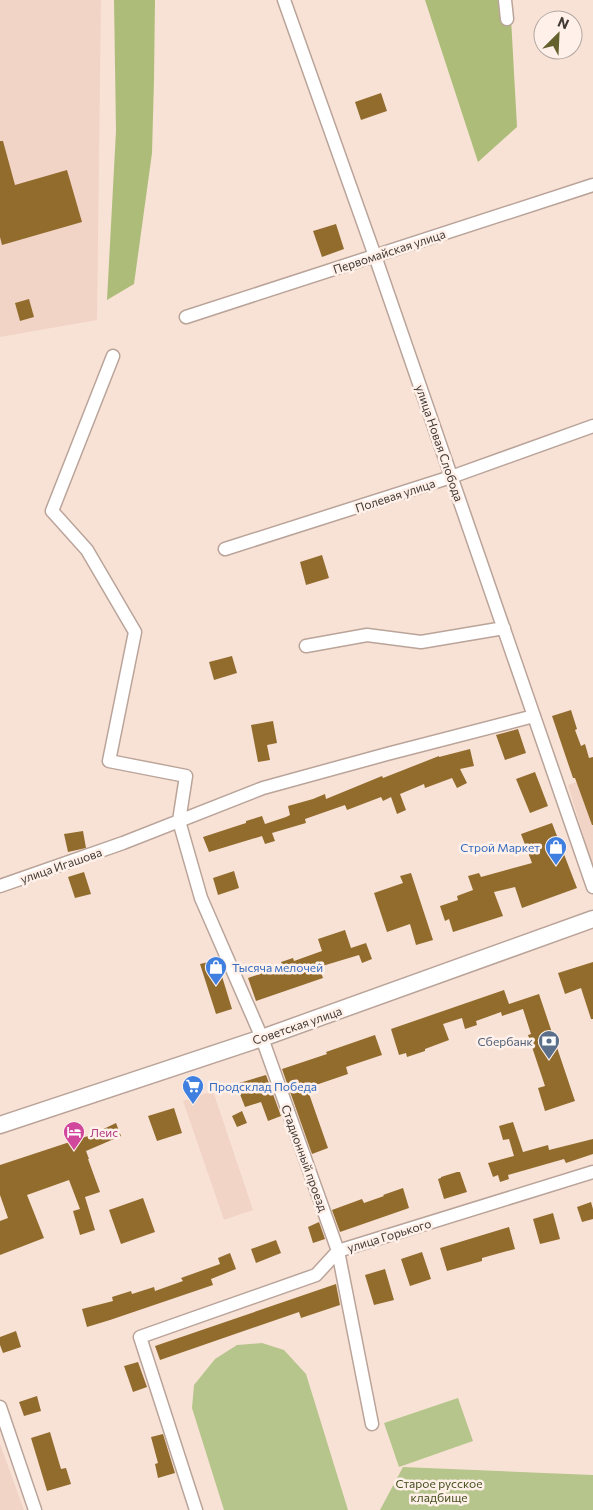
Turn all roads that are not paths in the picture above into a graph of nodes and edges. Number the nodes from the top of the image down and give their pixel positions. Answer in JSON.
{"nodes":[{"id":1,"x":284,"y":0,"type":"edge"},
{"id":2,"x":505,"y":0,"type":"edge"},
{"id":3,"x":507,"y":19,"type":"dead end"},
{"id":4,"x":593,"y":185,"type":"edge"},
{"id":5,"x":375,"y":256,"type":"junction"},
{"id":6,"x":186,"y":317,"type":"dead end"},
{"id":7,"x":113,"y":356,"type":"dead end"},
{"id":8,"x":593,"y":426,"type":"edge"},
{"id":9,"x":451,"y":477,"type":"junction"},
{"id":10,"x":225,"y":549,"type":"dead end"},
{"id":11,"x":504,"y":628,"type":"junction"},
{"id":12,"x":306,"y":646,"type":"dead end"},
{"id":13,"x":534,"y":716,"type":"junction"},
{"id":14,"x":179,"y":821,"type":"junction"},
{"id":15,"x":1,"y":884,"type":"edge"},
{"id":16,"x":593,"y":888,"type":"edge"},
{"id":17,"x":593,"y":919,"type":"edge"},
{"id":18,"x":262,"y":1038,"type":"junction"},
{"id":19,"x":0,"y":1125,"type":"edge"},
{"id":20,"x":593,"y":1172,"type":"edge"},
{"id":21,"x":338,"y":1251,"type":"junction"},
{"id":22,"x":0,"y":1407,"type":"edge"},
{"id":23,"x":372,"y":1424,"type":"dead end"},
{"id":24,"x":35,"y":1510,"type":"edge"},
{"id":25,"x":196,"y":1510,"type":"edge"}],
"edges":[{"from":1,"to":5,"type":"street","name":"улица Новая Слобода"},
{"from":2,"to":3,"type":"street"},
{"from":4,"to":5,"type":"street","name":"Первомайская улица"},
{"from":5,"to":6,"type":"street","name":"Первомайская улица"},
{"from":5,"to":9,"type":"street","name":"улица Новая Слобода"},
{"from":7,"to":14,"type":"street"},
{"from":8,"to":9,"type":"street","name":"Полевая улица"},
{"from":9,"to":10,"type":"street","name":"Полевая улица"},
{"from":9,"to":11,"type":"street","name":"улица Новая Слобода"},
{"from":11,"to":12,"type":"street"},
{"from":11,"to":13,"type":"street","name":"улица Новая Слобода"},
{"from":13,"to":14,"type":"street","name":"улица Игашова"},
{"from":13,"to":16,"type":"street","name":"улица Новая Слобода"},
{"from":14,"to":15,"type":"street","name":"улица Игашова"},
{"from":14,"to":18,"type":"street","name":"Стадионный проезд"},
{"from":17,"to":18,"type":"main road","name":"Советская улица"},
{"from":18,"to":19,"type":"main road","name":"Советская улица"},
{"from":18,"to":21,"type":"street","name":"Стадионный проезд"},
{"from":20,"to":21,"type":"street","name":"улица Горького"},
{"from":21,"to":23,"type":"street","name":"Стадионный проезд"},
{"from":21,"to":25,"type":"street","name":"улица Горького"},
{"from":22,"to":24,"type":"street"}]}
